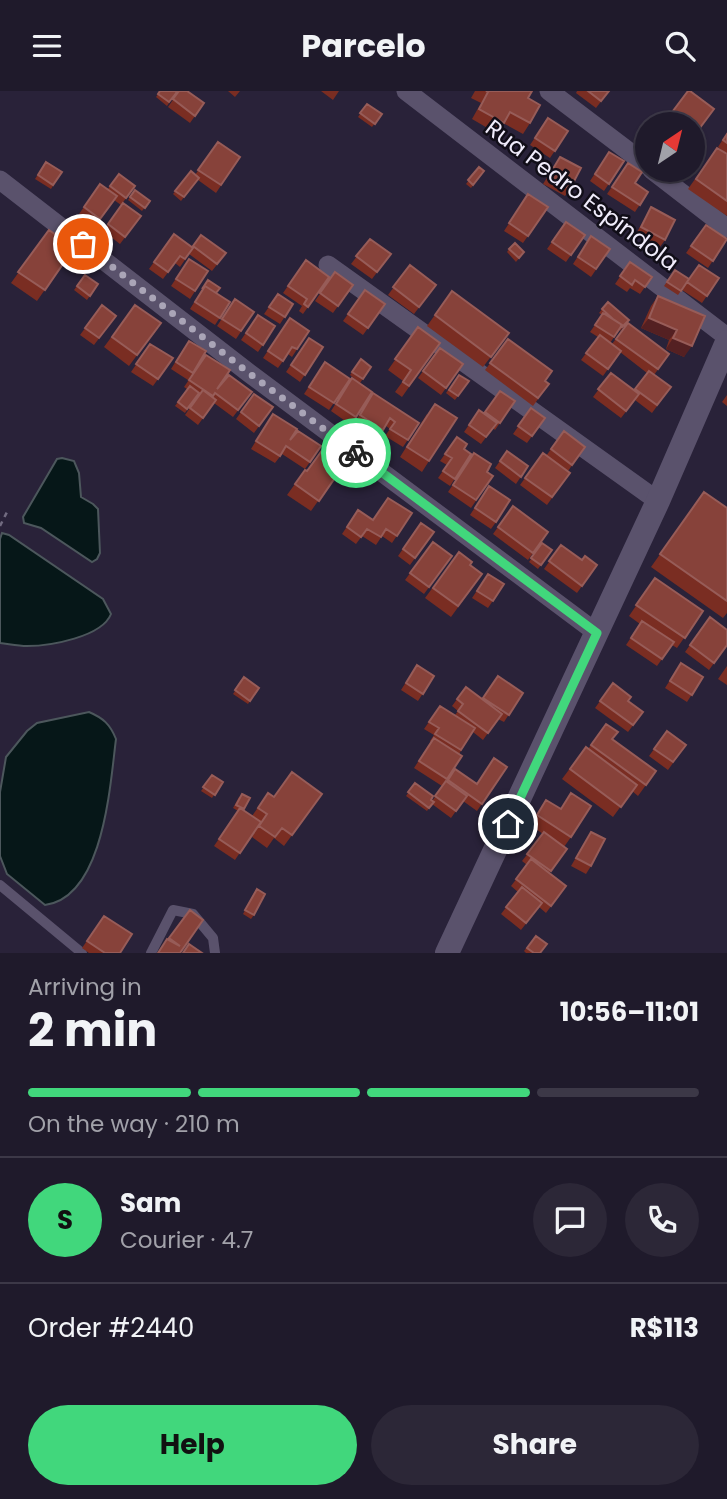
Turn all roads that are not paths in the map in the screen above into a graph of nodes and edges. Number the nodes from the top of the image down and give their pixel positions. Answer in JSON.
{"nodes":[{"id":1,"x":406,"y":91,"type":"edge"},
{"id":2,"x":549,"y":91,"type":"edge"},
{"id":3,"x":635,"y":156,"type":"edge"},
{"id":4,"x":0,"y":180,"type":"edge"},
{"id":5,"x":668,"y":182,"type":"edge"},
{"id":6,"x":727,"y":227,"type":"edge"},
{"id":7,"x":328,"y":265,"type":"dead end"},
{"id":8,"x":727,"y":339,"type":"edge"},
{"id":9,"x":659,"y":501,"type":"junction"},
{"id":10,"x":597,"y":633,"type":"junction"},
{"id":11,"x":0,"y":885,"type":"edge"},
{"id":12,"x":82,"y":953,"type":"edge"},
{"id":13,"x":151,"y":953,"type":"edge"},
{"id":14,"x":215,"y":953,"type":"edge"},
{"id":15,"x":447,"y":953,"type":"edge"}],
"edges":[{"from":1,"to":8,"type":"street","name":"Rua Pedro Espíndola"},
{"from":2,"to":3,"type":"street"},
{"from":4,"to":10,"type":"street"},
{"from":5,"to":6,"type":"street"},
{"from":7,"to":9,"type":"street"},
{"from":8,"to":9,"type":"street"},
{"from":9,"to":10,"type":"street"},
{"from":10,"to":15,"type":"street"},
{"from":11,"to":12,"type":"lane"},
{"from":13,"to":14,"type":"lane"}]}
